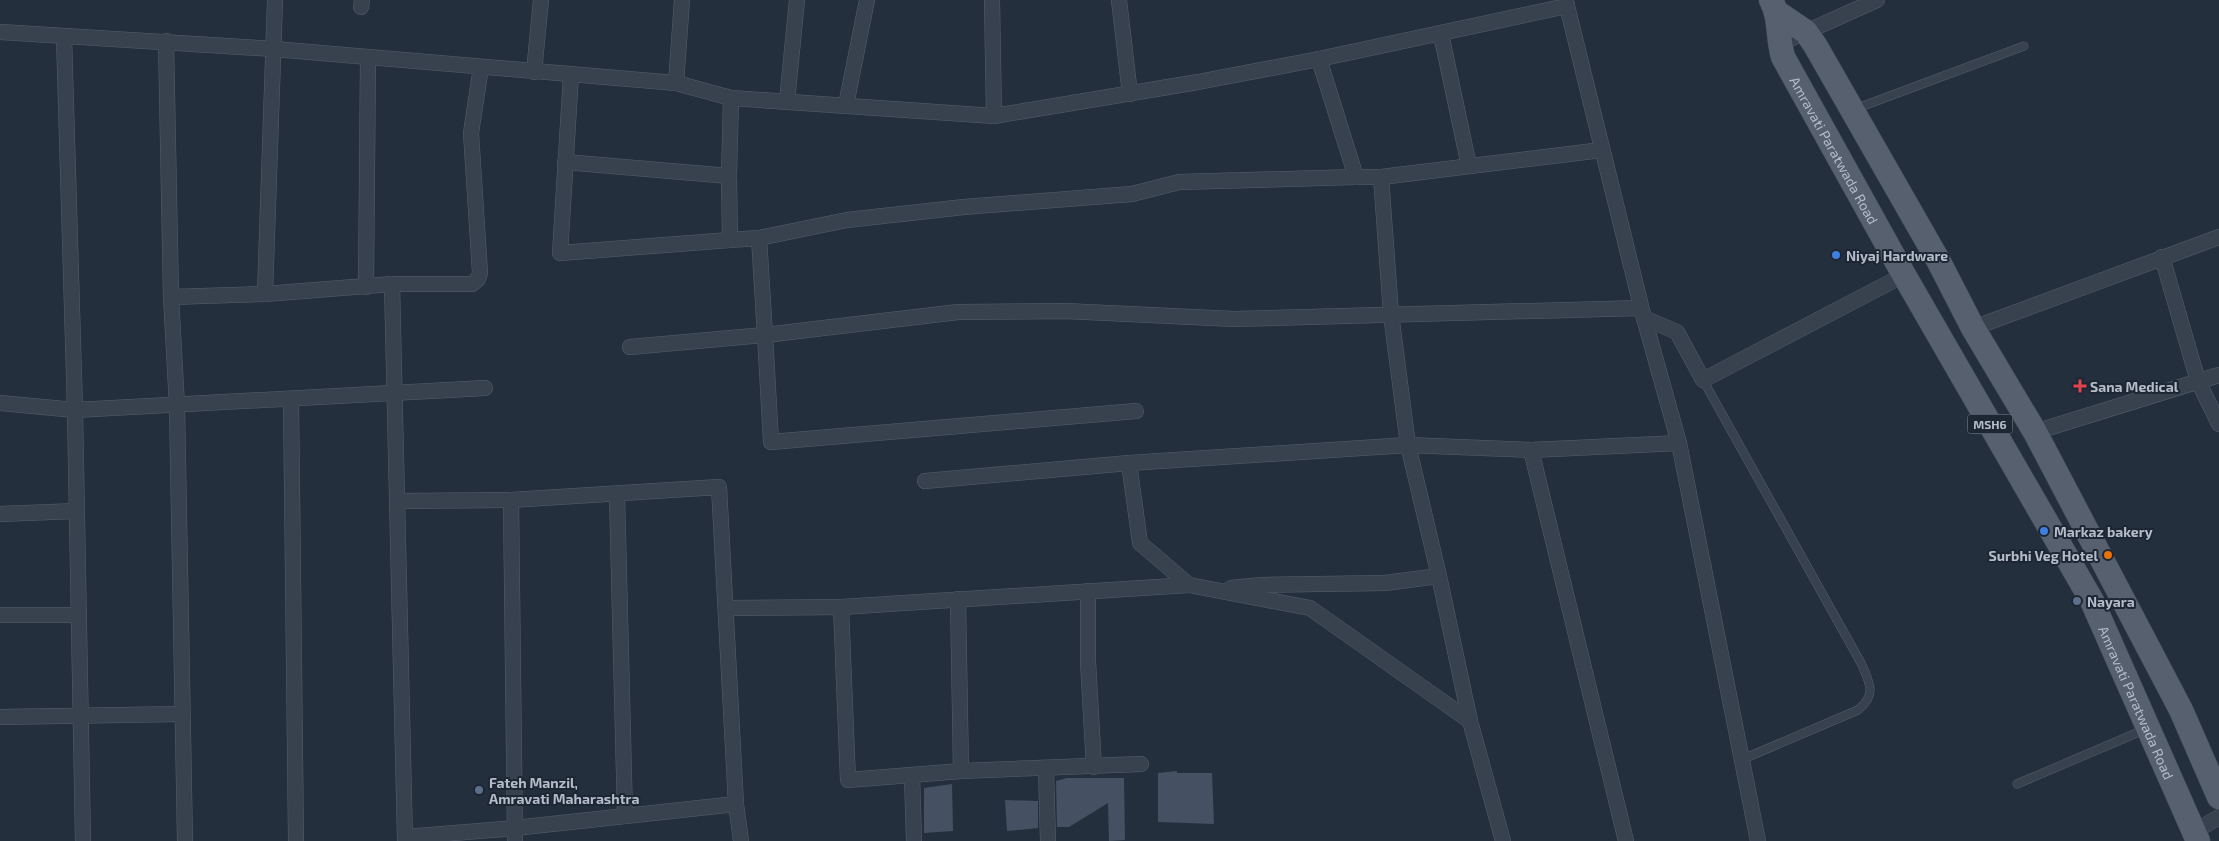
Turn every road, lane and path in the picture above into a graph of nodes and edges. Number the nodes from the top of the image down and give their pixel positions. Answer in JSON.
{"nodes":[{"id":1,"x":275,"y":0,"type":"edge"},
{"id":2,"x":541,"y":0,"type":"edge"},
{"id":3,"x":682,"y":0,"type":"edge"},
{"id":4,"x":797,"y":0,"type":"edge"},
{"id":5,"x":867,"y":0,"type":"edge"},
{"id":6,"x":992,"y":0,"type":"edge"},
{"id":7,"x":1119,"y":0,"type":"edge"},
{"id":8,"x":1876,"y":0,"type":"edge"},
{"id":9,"x":1567,"y":3,"type":"edge"},
{"id":10,"x":1775,"y":7,"type":"edge"},
{"id":11,"x":0,"y":32,"type":"edge"},
{"id":12,"x":1806,"y":32,"type":"junction"},
{"id":13,"x":1441,"y":34,"type":"junction"},
{"id":14,"x":64,"y":37,"type":"junction"},
{"id":15,"x":166,"y":41,"type":"junction"},
{"id":16,"x":1779,"y":44,"type":"junction"},
{"id":17,"x":2024,"y":46,"type":"dead end"},
{"id":18,"x":274,"y":49,"type":"junction"},
{"id":19,"x":368,"y":58,"type":"junction"},
{"id":20,"x":1319,"y":59,"type":"junction"},
{"id":21,"x":481,"y":67,"type":"junction"},
{"id":22,"x":534,"y":72,"type":"junction"},
{"id":23,"x":571,"y":75,"type":"junction"},
{"id":24,"x":676,"y":84,"type":"junction"},
{"id":25,"x":1130,"y":94,"type":"junction"},
{"id":26,"x":731,"y":98,"type":"junction"},
{"id":27,"x":787,"y":101,"type":"junction"},
{"id":28,"x":846,"y":105,"type":"junction"},
{"id":29,"x":1852,"y":110,"type":"junction"},
{"id":30,"x":994,"y":116,"type":"junction"},
{"id":31,"x":1602,"y":150,"type":"junction"},
{"id":32,"x":565,"y":162,"type":"junction"},
{"id":33,"x":1469,"y":166,"type":"junction"},
{"id":34,"x":729,"y":176,"type":"junction"},
{"id":35,"x":1356,"y":177,"type":"junction"},
{"id":36,"x":1381,"y":178,"type":"junction"},
{"id":37,"x":2219,"y":237,"type":"edge"},
{"id":38,"x":759,"y":238,"type":"junction"},
{"id":39,"x":730,"y":240,"type":"junction"},
{"id":40,"x":2162,"y":257,"type":"junction"},
{"id":41,"x":1904,"y":275,"type":"junction"},
{"id":42,"x":392,"y":284,"type":"junction"},
{"id":43,"x":366,"y":287,"type":"junction"},
{"id":44,"x":265,"y":294,"type":"junction"},
{"id":45,"x":170,"y":297,"type":"junction"},
{"id":46,"x":1643,"y":313,"type":"junction"},
{"id":47,"x":1391,"y":314,"type":"junction"},
{"id":48,"x":1973,"y":328,"type":"junction"},
{"id":49,"x":765,"y":335,"type":"junction"},
{"id":50,"x":630,"y":347,"type":"dead end"},
{"id":51,"x":2219,"y":375,"type":"edge"},
{"id":52,"x":1703,"y":380,"type":"junction"},
{"id":53,"x":2198,"y":381,"type":"junction"},
{"id":54,"x":485,"y":388,"type":"dead end"},
{"id":55,"x":395,"y":394,"type":"junction"},
{"id":56,"x":291,"y":399,"type":"junction"},
{"id":57,"x":0,"y":403,"type":"edge"},
{"id":58,"x":177,"y":406,"type":"junction"},
{"id":59,"x":75,"y":410,"type":"junction"},
{"id":60,"x":1136,"y":411,"type":"dead end"},
{"id":61,"x":2219,"y":424,"type":"edge"},
{"id":62,"x":2035,"y":432,"type":"junction"},
{"id":63,"x":1679,"y":443,"type":"junction"},
{"id":64,"x":1408,"y":445,"type":"junction"},
{"id":65,"x":1531,"y":450,"type":"junction"},
{"id":66,"x":1129,"y":462,"type":"junction"},
{"id":67,"x":924,"y":481,"type":"dead end"},
{"id":68,"x":617,"y":494,"type":"junction"},
{"id":69,"x":511,"y":500,"type":"junction"},
{"id":70,"x":398,"y":502,"type":"junction"},
{"id":71,"x":77,"y":511,"type":"junction"},
{"id":72,"x":0,"y":514,"type":"edge"},
{"id":73,"x":1439,"y":576,"type":"junction"},
{"id":74,"x":1188,"y":585,"type":"junction"},
{"id":75,"x":1217,"y":590,"type":"junction"},
{"id":76,"x":1088,"y":591,"type":"junction"},
{"id":77,"x":958,"y":599,"type":"junction"},
{"id":78,"x":841,"y":607,"type":"junction"},
{"id":79,"x":726,"y":608,"type":"junction"},
{"id":80,"x":0,"y":615,"type":"edge"},
{"id":81,"x":79,"y":615,"type":"junction"},
{"id":82,"x":182,"y":714,"type":"junction"},
{"id":83,"x":81,"y":716,"type":"junction"},
{"id":84,"x":0,"y":717,"type":"edge"},
{"id":85,"x":1470,"y":721,"type":"junction"},
{"id":86,"x":2148,"y":729,"type":"junction"},
{"id":87,"x":1743,"y":759,"type":"junction"},
{"id":88,"x":1141,"y":764,"type":"dead end"},
{"id":89,"x":1094,"y":767,"type":"junction"},
{"id":90,"x":1046,"y":769,"type":"junction"},
{"id":91,"x":961,"y":772,"type":"junction"},
{"id":92,"x":912,"y":776,"type":"junction"},
{"id":93,"x":2017,"y":784,"type":"dead end"},
{"id":94,"x":2219,"y":797,"type":"edge"},
{"id":95,"x":736,"y":804,"type":"junction"},
{"id":96,"x":625,"y":816,"type":"junction"},
{"id":97,"x":2219,"y":817,"type":"edge"},
{"id":98,"x":515,"y":835,"type":"edge"},
{"id":99,"x":2196,"y":837,"type":"edge"},
{"id":100,"x":405,"y":839,"type":"edge"},
{"id":101,"x":83,"y":841,"type":"edge"},
{"id":102,"x":185,"y":841,"type":"edge"},
{"id":103,"x":296,"y":841,"type":"edge"},
{"id":104,"x":741,"y":841,"type":"edge"},
{"id":105,"x":914,"y":841,"type":"edge"},
{"id":106,"x":1048,"y":841,"type":"edge"},
{"id":107,"x":1503,"y":841,"type":"edge"},
{"id":108,"x":1626,"y":841,"type":"edge"},
{"id":109,"x":1758,"y":841,"type":"edge"}],
"edges":[{"from":1,"to":18,"type":"street"},
{"from":2,"to":22,"type":"street"},
{"from":3,"to":24,"type":"street"},
{"from":4,"to":27,"type":"street"},
{"from":5,"to":28,"type":"street"},
{"from":6,"to":30,"type":"street"},
{"from":7,"to":25,"type":"street"},
{"from":8,"to":12,"type":"street"},
{"from":9,"to":13,"type":"street"},
{"from":9,"to":31,"type":"street"},
{"from":10,"to":12,"type":"main road","name":"Amravati Paratwada Road","number":"MSH6"},
{"from":10,"to":16,"type":"main road","name":"Amravati Paratwada Road","number":"MSH6"},
{"from":11,"to":14,"type":"street"},
{"from":12,"to":16,"type":"street"},
{"from":12,"to":29,"type":"main road","name":"Amravati Paratwada Road","number":"MSH6"},
{"from":13,"to":20,"type":"street"},
{"from":13,"to":33,"type":"street"},
{"from":14,"to":15,"type":"street"},
{"from":14,"to":59,"type":"street"},
{"from":15,"to":18,"type":"street"},
{"from":15,"to":45,"type":"street"},
{"from":16,"to":41,"type":"main road","name":"Amravati Paratwada Road","number":"MSH6"},
{"from":17,"to":29,"type":"lane"},
{"from":18,"to":19,"type":"street"},
{"from":18,"to":44,"type":"street"},
{"from":19,"to":21,"type":"street"},
{"from":19,"to":43,"type":"street"},
{"from":20,"to":25,"type":"street"},
{"from":20,"to":35,"type":"street"},
{"from":21,"to":22,"type":"street"},
{"from":21,"to":42,"type":"street"},
{"from":22,"to":23,"type":"street"},
{"from":23,"to":24,"type":"street"},
{"from":23,"to":32,"type":"street"},
{"from":24,"to":26,"type":"street"},
{"from":25,"to":30,"type":"street"},
{"from":26,"to":27,"type":"street"},
{"from":26,"to":34,"type":"street"},
{"from":27,"to":28,"type":"street"},
{"from":28,"to":30,"type":"street"},
{"from":29,"to":48,"type":"main road","name":"Amravati Paratwada Road","number":"MSH6"},
{"from":31,"to":33,"type":"street"},
{"from":31,"to":46,"type":"street"},
{"from":32,"to":34,"type":"street"},
{"from":32,"to":39,"type":"street"},
{"from":33,"to":36,"type":"street"},
{"from":34,"to":39,"type":"street"},
{"from":35,"to":36,"type":"street"},
{"from":35,"to":38,"type":"street"},
{"from":36,"to":47,"type":"street"},
{"from":37,"to":40,"type":"street"},
{"from":38,"to":39,"type":"street"},
{"from":38,"to":49,"type":"street"},
{"from":40,"to":48,"type":"street"},
{"from":40,"to":53,"type":"street"},
{"from":41,"to":52,"type":"street"},
{"from":41,"to":86,"type":"main road","name":"Amravati Paratwada Road","number":"MSH6"},
{"from":42,"to":43,"type":"street"},
{"from":42,"to":55,"type":"street"},
{"from":43,"to":44,"type":"street"},
{"from":44,"to":45,"type":"street"},
{"from":45,"to":58,"type":"street"},
{"from":46,"to":47,"type":"street"},
{"from":46,"to":52,"type":"street"},
{"from":46,"to":63,"type":"street"},
{"from":47,"to":49,"type":"street"},
{"from":47,"to":64,"type":"street"},
{"from":48,"to":62,"type":"main road","name":"Amravati Paratwada Road","number":"MSH6"},
{"from":49,"to":50,"type":"street"},
{"from":49,"to":60,"type":"street"},
{"from":51,"to":53,"type":"street"},
{"from":52,"to":87,"type":"lane"},
{"from":53,"to":61,"type":"street"},
{"from":53,"to":62,"type":"street"},
{"from":54,"to":55,"type":"street"},
{"from":55,"to":56,"type":"street"},
{"from":55,"to":70,"type":"street"},
{"from":56,"to":58,"type":"street"},
{"from":56,"to":103,"type":"street"},
{"from":57,"to":59,"type":"street"},
{"from":58,"to":59,"type":"street"},
{"from":58,"to":82,"type":"street"},
{"from":59,"to":71,"type":"street"},
{"from":62,"to":94,"type":"main road","name":"Amravati Paratwada Road","number":"MSH6"},
{"from":63,"to":65,"type":"street"},
{"from":63,"to":87,"type":"street"},
{"from":64,"to":65,"type":"street"},
{"from":64,"to":66,"type":"street"},
{"from":64,"to":73,"type":"street"},
{"from":65,"to":108,"type":"street"},
{"from":66,"to":67,"type":"street"},
{"from":66,"to":74,"type":"street"},
{"from":68,"to":69,"type":"street"},
{"from":68,"to":79,"type":"street"},
{"from":68,"to":96,"type":"street"},
{"from":69,"to":70,"type":"street"},
{"from":69,"to":98,"type":"street"},
{"from":70,"to":100,"type":"street"},
{"from":71,"to":72,"type":"street"},
{"from":71,"to":81,"type":"street"},
{"from":73,"to":75,"type":"street"},
{"from":73,"to":85,"type":"street"},
{"from":74,"to":75,"type":"street"},
{"from":74,"to":76,"type":"street"},
{"from":75,"to":85,"type":"street"},
{"from":76,"to":77,"type":"street"},
{"from":76,"to":89,"type":"street"},
{"from":77,"to":78,"type":"street"},
{"from":77,"to":91,"type":"street"},
{"from":78,"to":79,"type":"street"},
{"from":78,"to":92,"type":"street"},
{"from":79,"to":95,"type":"street"},
{"from":80,"to":81,"type":"street"},
{"from":81,"to":83,"type":"street"},
{"from":82,"to":83,"type":"street"},
{"from":82,"to":102,"type":"street"},
{"from":83,"to":84,"type":"street"},
{"from":83,"to":101,"type":"street"},
{"from":85,"to":107,"type":"street"},
{"from":86,"to":93,"type":"lane"},
{"from":86,"to":99,"type":"main road","name":"Amravati Paratwada Road","number":"MSH6"},
{"from":87,"to":109,"type":"street"},
{"from":88,"to":89,"type":"street"},
{"from":89,"to":90,"type":"street"},
{"from":90,"to":91,"type":"street"},
{"from":90,"to":106,"type":"street"},
{"from":91,"to":92,"type":"street"},
{"from":92,"to":105,"type":"street"},
{"from":95,"to":96,"type":"street"},
{"from":95,"to":104,"type":"street"},
{"from":96,"to":98,"type":"street"},
{"from":97,"to":99,"type":"street"},
{"from":98,"to":100,"type":"street"}]}
